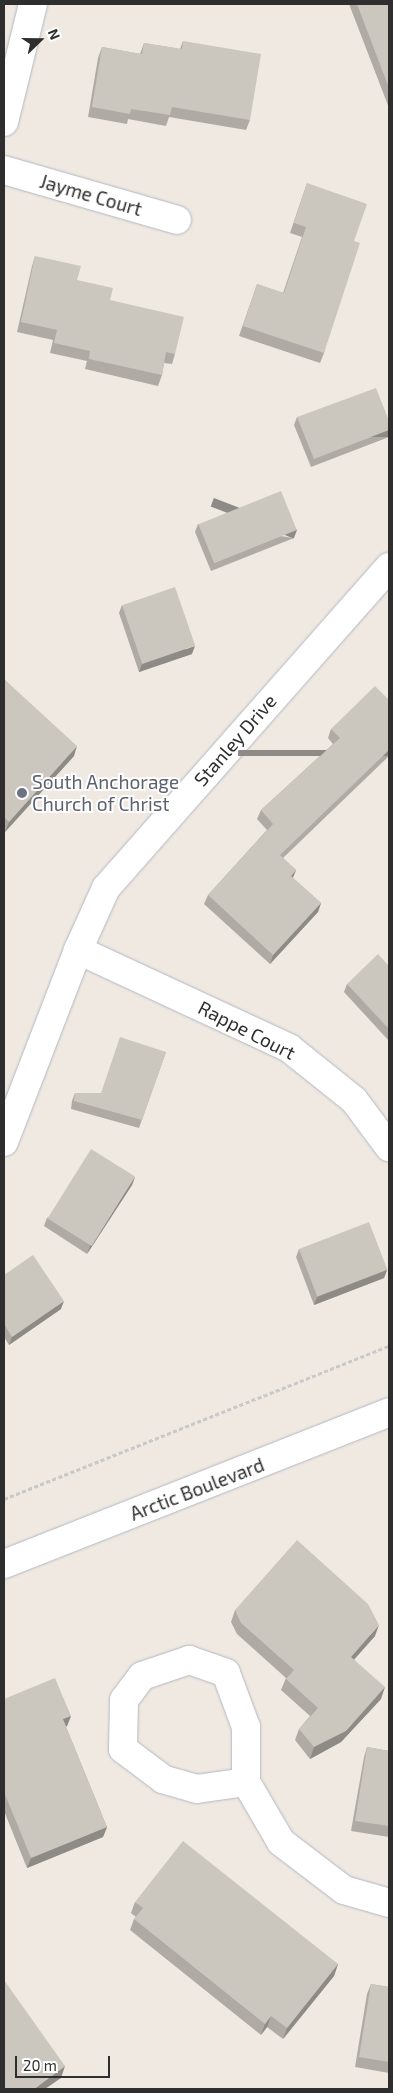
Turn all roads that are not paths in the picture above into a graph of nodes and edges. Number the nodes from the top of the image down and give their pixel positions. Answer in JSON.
{"nodes":[{"id":1,"x":33,"y":4,"type":"edge"},
{"id":2,"x":4,"y":122,"type":"edge"},
{"id":3,"x":4,"y":170,"type":"edge"},
{"id":4,"x":177,"y":220,"type":"dead end"},
{"id":5,"x":389,"y":567,"type":"edge"},
{"id":6,"x":78,"y":950,"type":"junction"},
{"id":7,"x":4,"y":1142,"type":"edge"},
{"id":8,"x":389,"y":1148,"type":"edge"},
{"id":9,"x":389,"y":1412,"type":"edge"},
{"id":10,"x":4,"y":1564,"type":"edge"},
{"id":11,"x":246,"y":1782,"type":"junction"},
{"id":12,"x":389,"y":1903,"type":"edge"}],
"edges":[{"from":1,"to":2,"type":"street"},
{"from":3,"to":4,"type":"street","name":"Jayme Court"},
{"from":5,"to":6,"type":"street","name":"Stanley Drive"},
{"from":6,"to":7,"type":"street","name":"Stanley Drive"},
{"from":6,"to":8,"type":"street","name":"Rappe Court"},
{"from":9,"to":10,"type":"street","name":"Arctic Boulevard"},
{"from":11,"to":11,"type":"street"},
{"from":11,"to":12,"type":"street"}]}
